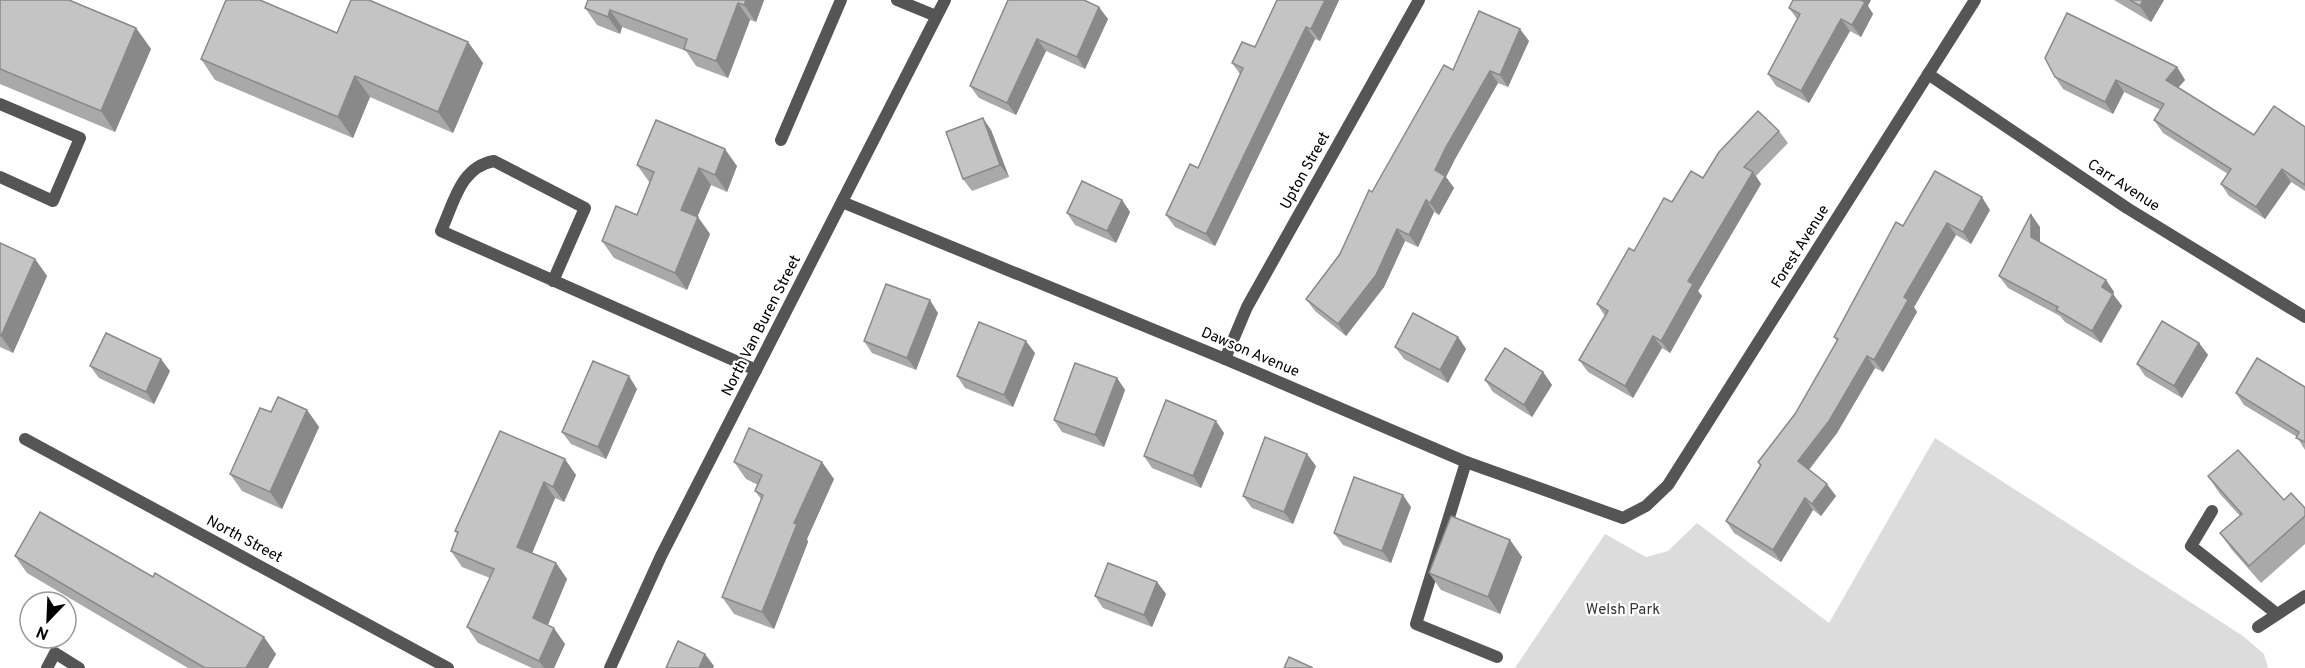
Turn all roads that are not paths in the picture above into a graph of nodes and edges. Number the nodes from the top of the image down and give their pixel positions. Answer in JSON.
{"nodes":[{"id":1,"x":841,"y":0,"type":"edge"},
{"id":2,"x":897,"y":0,"type":"edge"},
{"id":3,"x":945,"y":0,"type":"edge"},
{"id":4,"x":1419,"y":0,"type":"edge"},
{"id":5,"x":1975,"y":0,"type":"edge"},
{"id":6,"x":936,"y":16,"type":"junction"},
{"id":7,"x":1928,"y":74,"type":"junction"},
{"id":8,"x":0,"y":104,"type":"edge"},
{"id":9,"x":781,"y":140,"type":"dead end"},
{"id":10,"x":0,"y":177,"type":"edge"},
{"id":11,"x":842,"y":202,"type":"junction"},
{"id":12,"x":553,"y":281,"type":"junction"},
{"id":13,"x":2305,"y":317,"type":"edge"},
{"id":14,"x":1225,"y":359,"type":"junction"},
{"id":15,"x":756,"y":370,"type":"junction"},
{"id":16,"x":25,"y":439,"type":"dead end"},
{"id":17,"x":1466,"y":462,"type":"junction"},
{"id":18,"x":1646,"y":506,"type":"joint"},
{"id":19,"x":2212,"y":511,"type":"dead end"},
{"id":20,"x":2305,"y":596,"type":"edge"},
{"id":21,"x":2277,"y":614,"type":"junction"},
{"id":22,"x":2258,"y":627,"type":"dead end"},
{"id":23,"x":1497,"y":657,"type":"dead end"},
{"id":24,"x":47,"y":668,"type":"edge"},
{"id":25,"x":79,"y":668,"type":"edge"},
{"id":26,"x":448,"y":668,"type":"edge"},
{"id":27,"x":610,"y":668,"type":"edge"}],
"edges":[{"from":1,"to":9,"type":"street"},
{"from":2,"to":6,"type":"street"},
{"from":3,"to":6,"type":"street","name":"North Van Buren Street"},
{"from":4,"to":14,"type":"street","name":"Upton Street"},
{"from":5,"to":7,"type":"street","name":"Forest Avenue"},
{"from":6,"to":11,"type":"street","name":"North Van Buren Street"},
{"from":7,"to":13,"type":"street","name":"Carr Avenue"},
{"from":7,"to":18,"type":"street","name":"Forest Avenue"},
{"from":8,"to":10,"type":"street"},
{"from":11,"to":14,"type":"street","name":"Dawson Avenue"},
{"from":11,"to":15,"type":"street","name":"North Van Buren Street"},
{"from":12,"to":12,"type":"street"},
{"from":12,"to":15,"type":"street"},
{"from":14,"to":17,"type":"street","name":"Dawson Avenue"},
{"from":15,"to":27,"type":"street","name":"North Van Buren Street"},
{"from":16,"to":26,"type":"street","name":"North Street"},
{"from":17,"to":18,"type":"street","name":"Dawson Avenue"},
{"from":17,"to":23,"type":"street"},
{"from":19,"to":21,"type":"street"},
{"from":20,"to":21,"type":"street"},
{"from":21,"to":22,"type":"street"},
{"from":24,"to":25,"type":"street"}]}
